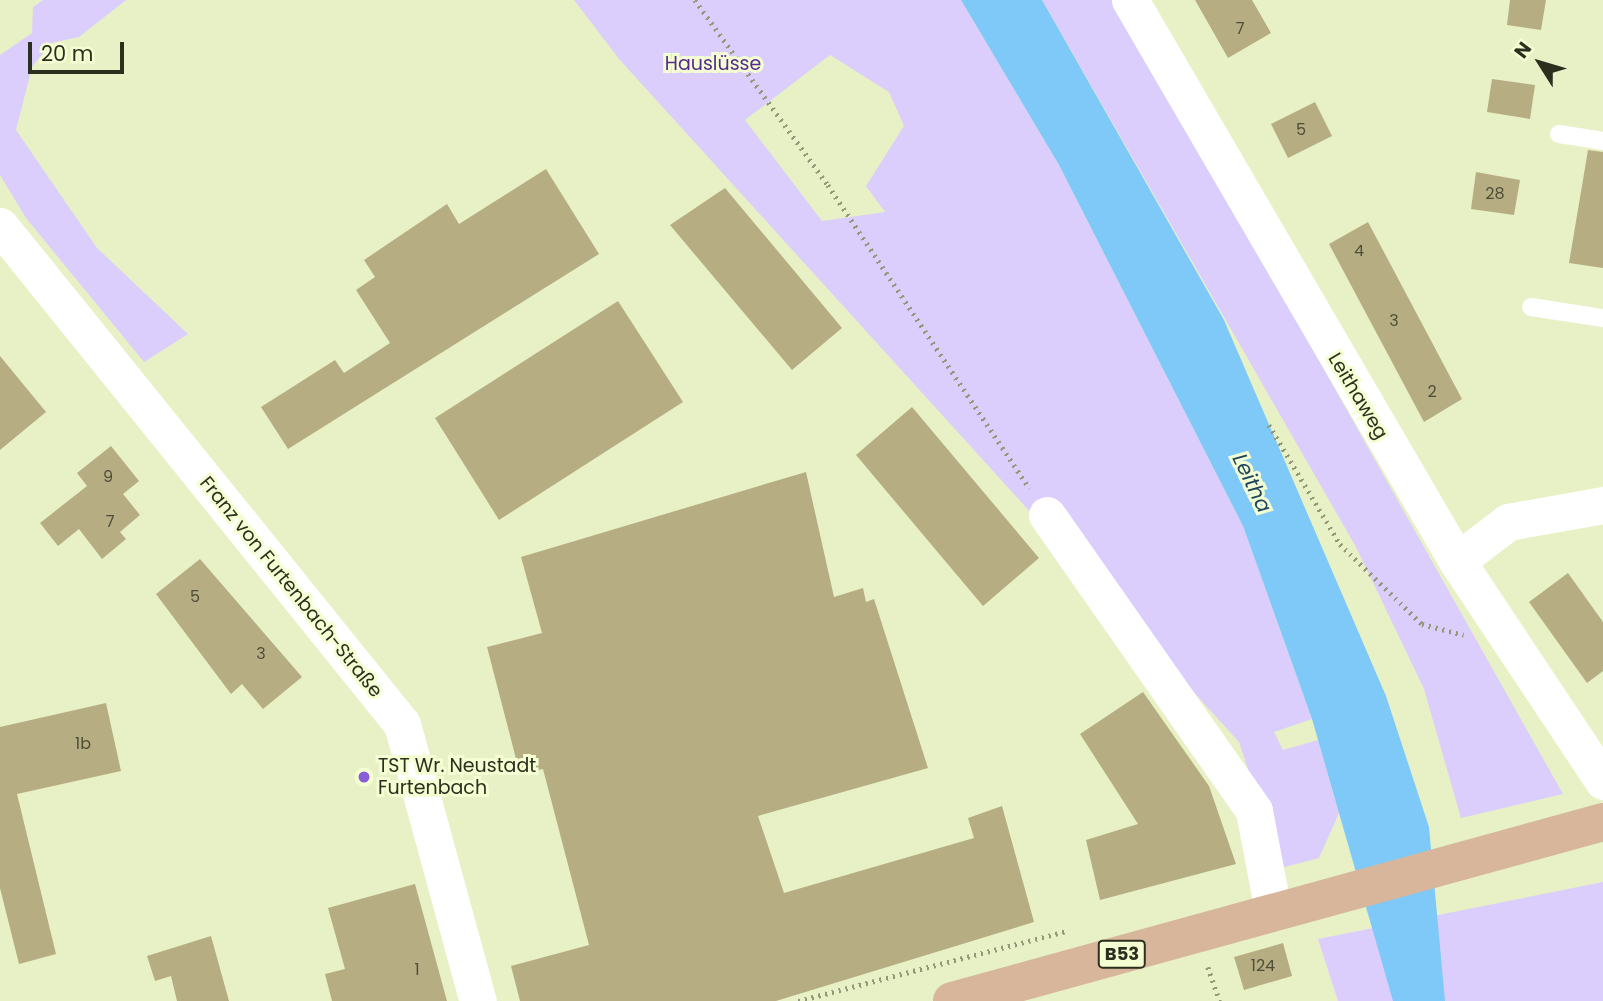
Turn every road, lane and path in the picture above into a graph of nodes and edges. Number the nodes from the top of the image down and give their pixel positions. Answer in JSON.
{"nodes":[{"id":1,"x":695,"y":0,"type":"edge"},
{"id":2,"x":1130,"y":0,"type":"edge"},
{"id":3,"x":1559,"y":134,"type":"dead end"},
{"id":4,"x":1603,"y":141,"type":"edge"},
{"id":5,"x":0,"y":226,"type":"edge"},
{"id":6,"x":1531,"y":307,"type":"dead end"},
{"id":7,"x":1603,"y":318,"type":"edge"},
{"id":8,"x":1269,"y":425,"type":"dead end"},
{"id":9,"x":1603,"y":505,"type":"edge"},
{"id":10,"x":1047,"y":515,"type":"joint"},
{"id":11,"x":1457,"y":561,"type":"junction"},
{"id":12,"x":1516,"y":649,"type":"junction"},
{"id":13,"x":1603,"y":781,"type":"edge"},
{"id":14,"x":1603,"y":822,"type":"edge"},
{"id":15,"x":1284,"y":909,"type":"junction"},
{"id":16,"x":995,"y":948,"type":"dead end"},
{"id":17,"x":965,"y":999,"type":"edge"},
{"id":18,"x":478,"y":1001,"type":"edge"},
{"id":19,"x":798,"y":1001,"type":"edge"}],
"edges":[{"from":1,"to":10,"type":"path"},
{"from":2,"to":11,"type":"street","name":"Leithaweg"},
{"from":3,"to":4,"type":"lane"},
{"from":5,"to":18,"type":"street","name":"Franz von Furtenbach-Straße"},
{"from":6,"to":7,"type":"lane"},
{"from":8,"to":12,"type":"path"},
{"from":9,"to":11,"type":"street"},
{"from":10,"to":15,"type":"street"},
{"from":11,"to":12,"type":"street","name":"Leithaweg"},
{"from":12,"to":13,"type":"street","name":"Leithaweg"},
{"from":14,"to":15,"type":"main road","number":"B53"},
{"from":15,"to":17,"type":"main road","number":"B53"},
{"from":16,"to":19,"type":"path"}]}
